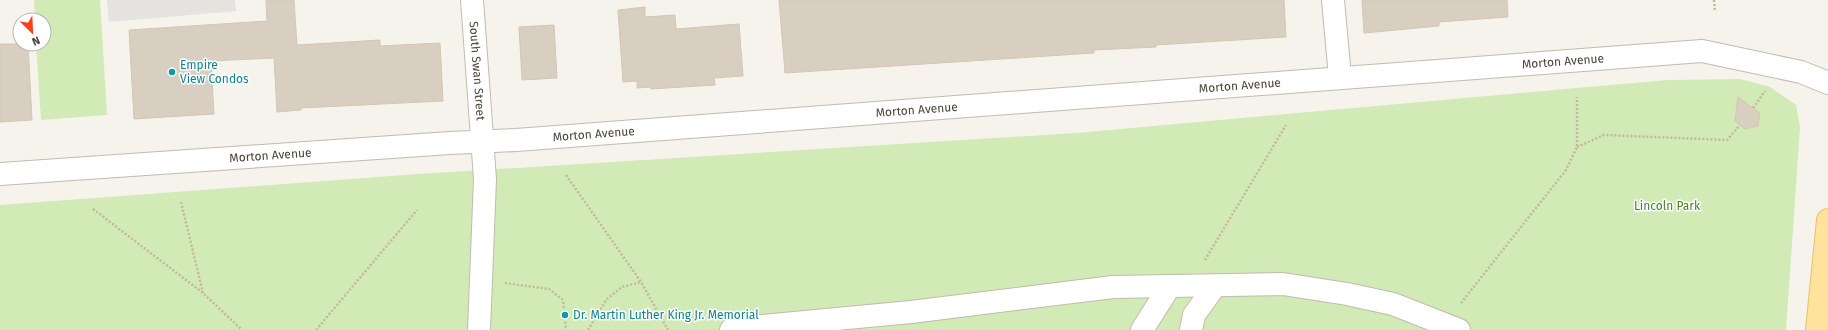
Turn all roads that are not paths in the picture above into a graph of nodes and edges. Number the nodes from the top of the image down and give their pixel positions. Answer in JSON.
{"nodes":[{"id":1,"x":472,"y":0,"type":"edge"},
{"id":2,"x":1333,"y":0,"type":"edge"},
{"id":3,"x":1340,"y":77,"type":"junction"},
{"id":4,"x":1828,"y":83,"type":"edge"},
{"id":5,"x":482,"y":141,"type":"junction"},
{"id":6,"x":0,"y":174,"type":"edge"},
{"id":7,"x":1828,"y":220,"type":"edge"},
{"id":8,"x":1180,"y":286,"type":"junction"},
{"id":9,"x":1215,"y":286,"type":"junction"},
{"id":10,"x":1452,"y":327,"type":"edge"},
{"id":11,"x":479,"y":330,"type":"edge"},
{"id":12,"x":731,"y":330,"type":"edge"},
{"id":13,"x":1142,"y":330,"type":"edge"},
{"id":14,"x":1191,"y":330,"type":"edge"},
{"id":15,"x":1817,"y":330,"type":"edge"}],
"edges":[{"from":1,"to":5,"type":"street","name":"South Swan Street"},
{"from":2,"to":3,"type":"street"},
{"from":3,"to":4,"type":"street","name":"Morton Avenue"},
{"from":3,"to":5,"type":"street","name":"Morton Avenue"},
{"from":5,"to":6,"type":"street","name":"Morton Avenue"},
{"from":5,"to":11,"type":"street","name":"South Swan Street"},
{"from":7,"to":15,"type":"main road"},
{"from":8,"to":9,"type":"street"},
{"from":8,"to":12,"type":"street"},
{"from":8,"to":13,"type":"street"},
{"from":9,"to":10,"type":"street"},
{"from":9,"to":14,"type":"street"}]}
